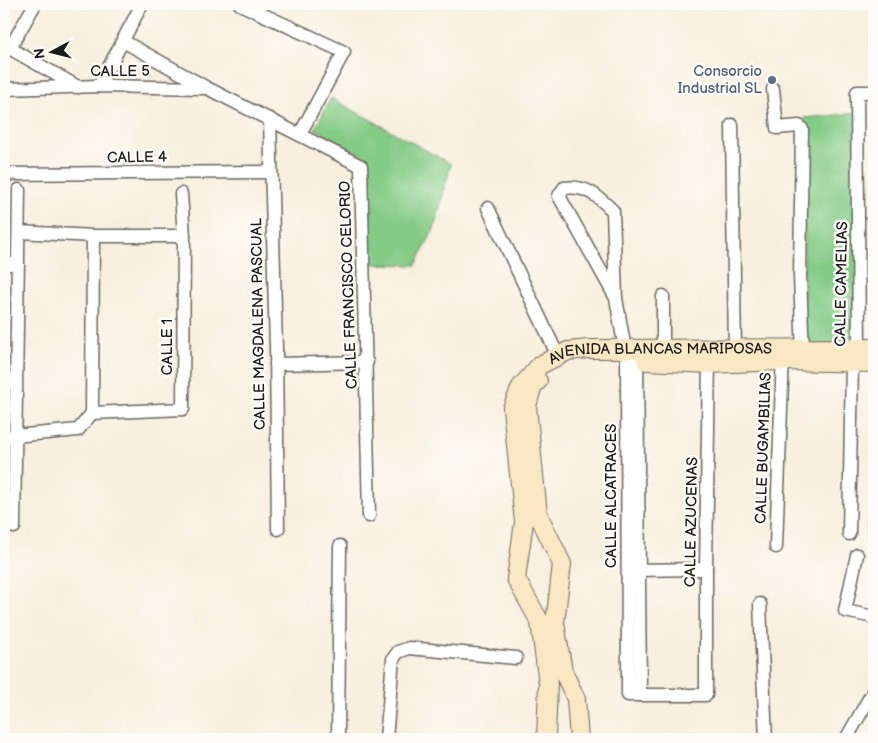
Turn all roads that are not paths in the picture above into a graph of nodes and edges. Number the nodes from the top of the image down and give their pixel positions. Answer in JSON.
{"nodes":[{"id":1,"x":35,"y":4,"type":"edge"},
{"id":2,"x":142,"y":4,"type":"edge"},
{"id":3,"x":240,"y":4,"type":"edge"},
{"id":4,"x":123,"y":41,"type":"junction"},
{"id":5,"x":7,"y":47,"type":"edge"},
{"id":6,"x":99,"y":86,"type":"junction"},
{"id":7,"x":78,"y":87,"type":"junction"},
{"id":8,"x":207,"y":88,"type":"junction"},
{"id":9,"x":4,"y":89,"type":"edge"},
{"id":10,"x":773,"y":89,"type":"dead end"},
{"id":11,"x":874,"y":92,"type":"edge"},
{"id":12,"x":270,"y":119,"type":"junction"},
{"id":13,"x":732,"y":125,"type":"dead end"},
{"id":14,"x":300,"y":134,"type":"junction"},
{"id":15,"x":270,"y":172,"type":"junction"},
{"id":16,"x":4,"y":174,"type":"edge"},
{"id":17,"x":19,"y":190,"type":"dead end"},
{"id":18,"x":181,"y":194,"type":"dead end"},
{"id":19,"x":488,"y":208,"type":"dead end"},
{"id":20,"x":18,"y":232,"type":"junction"},
{"id":21,"x":93,"y":236,"type":"junction"},
{"id":22,"x":184,"y":236,"type":"junction"},
{"id":23,"x":4,"y":264,"type":"edge"},
{"id":24,"x":18,"y":264,"type":"junction"},
{"id":25,"x":663,"y":296,"type":"dead end"},
{"id":26,"x":616,"y":298,"type":"junction"},
{"id":27,"x":663,"y":350,"type":"junction"},
{"id":28,"x":862,"y":353,"type":"edge"},
{"id":29,"x":632,"y":355,"type":"junction"},
{"id":30,"x":558,"y":356,"type":"junction"},
{"id":31,"x":735,"y":356,"type":"junction"},
{"id":32,"x":783,"y":356,"type":"junction"},
{"id":33,"x":803,"y":356,"type":"junction"},
{"id":34,"x":10,"y":357,"type":"edge"},
{"id":35,"x":709,"y":357,"type":"junction"},
{"id":36,"x":366,"y":362,"type":"junction"},
{"id":37,"x":874,"y":362,"type":"edge"},
{"id":38,"x":276,"y":364,"type":"junction"},
{"id":39,"x":92,"y":413,"type":"junction"},
{"id":40,"x":10,"y":437,"type":"edge"},
{"id":41,"x":370,"y":516,"type":"dead end"},
{"id":42,"x":14,"y":526,"type":"dead end"},
{"id":43,"x":278,"y":529,"type":"dead end"},
{"id":44,"x":848,"y":534,"type":"dead end"},
{"id":45,"x":340,"y":546,"type":"dead end"},
{"id":46,"x":776,"y":547,"type":"dead end"},
{"id":47,"x":857,"y":555,"type":"dead end"},
{"id":48,"x":706,"y":569,"type":"junction"},
{"id":49,"x":633,"y":570,"type":"junction"},
{"id":50,"x":760,"y":604,"type":"dead end"},
{"id":51,"x":874,"y":617,"type":"edge"},
{"id":52,"x":516,"y":658,"type":"dead end"},
{"id":53,"x":874,"y":690,"type":"edge"},
{"id":54,"x":634,"y":695,"type":"joint"},
{"id":55,"x":338,"y":739,"type":"edge"},
{"id":56,"x":386,"y":739,"type":"edge"},
{"id":57,"x":546,"y":739,"type":"edge"},
{"id":58,"x":579,"y":739,"type":"edge"},
{"id":59,"x":766,"y":739,"type":"edge"},
{"id":60,"x":846,"y":739,"type":"edge"}],
"edges":[{"from":1,"to":5,"type":"street"},
{"from":2,"to":4,"type":"street"},
{"from":3,"to":14,"type":"street"},
{"from":4,"to":6,"type":"street"},
{"from":4,"to":8,"type":"street","name":"CALLE FRANCISCO CELORIO"},
{"from":5,"to":7,"type":"street"},
{"from":6,"to":7,"type":"street","name":"CALLE 5"},
{"from":6,"to":8,"type":"street","name":"CALLE 5"},
{"from":7,"to":9,"type":"street","name":"CALLE 5"},
{"from":8,"to":12,"type":"street","name":"CALLE FRANCISCO CELORIO"},
{"from":10,"to":33,"type":"street"},
{"from":11,"to":28,"type":"street","name":"CALLE CAMELIAS"},
{"from":12,"to":14,"type":"street","name":"CALLE FRANCISCO CELORIO"},
{"from":12,"to":15,"type":"street","name":"CALLE MAGDALENA PASCUAL"},
{"from":13,"to":31,"type":"street"},
{"from":14,"to":36,"type":"street","name":"CALLE FRANCISCO CELORIO"},
{"from":15,"to":16,"type":"street","name":"CALLE 4"},
{"from":15,"to":38,"type":"street","name":"CALLE MAGDALENA PASCUAL"},
{"from":17,"to":20,"type":"street"},
{"from":18,"to":22,"type":"street","name":"CALLE 1"},
{"from":19,"to":30,"type":"street"},
{"from":20,"to":21,"type":"street"},
{"from":20,"to":24,"type":"street"},
{"from":21,"to":22,"type":"street"},
{"from":21,"to":39,"type":"street"},
{"from":22,"to":39,"type":"street","name":"CALLE 1"},
{"from":23,"to":24,"type":"street"},
{"from":24,"to":34,"type":"street"},
{"from":25,"to":27,"type":"street"},
{"from":26,"to":26,"type":"street","name":"CALLE ALCATRACES"},
{"from":26,"to":29,"type":"street","name":"CALLE ALCATRACES"},
{"from":27,"to":29,"type":"street","name":"AVENIDA BLANCAS MARIPOSAS"},
{"from":27,"to":35,"type":"street","name":"AVENIDA BLANCAS MARIPOSAS"},
{"from":28,"to":33,"type":"street","name":"AVENIDA BLANCAS MARIPOSAS"},
{"from":28,"to":37,"type":"street","name":"AVENIDA BLANCAS MARIPOSAS"},
{"from":28,"to":44,"type":"street","name":"CALLE CAMELIAS"},
{"from":29,"to":30,"type":"street","name":"AVENIDA BLANCAS MARIPOSAS"},
{"from":29,"to":35,"type":"street","name":"AVENIDA BLANCAS MARIPOSAS"},
{"from":29,"to":49,"type":"street","name":"CALLE ALCATRACES"},
{"from":29,"to":58,"type":"street","name":"AVENIDA BLANCAS MARIPOSAS"},
{"from":30,"to":57,"type":"street","name":"AVENIDA BLANCAS MARIPOSAS"},
{"from":31,"to":32,"type":"street","name":"AVENIDA BLANCAS MARIPOSAS"},
{"from":31,"to":35,"type":"street","name":"AVENIDA BLANCAS MARIPOSAS"},
{"from":32,"to":33,"type":"street","name":"AVENIDA BLANCAS MARIPOSAS"},
{"from":32,"to":46,"type":"street","name":"CALLE BUGAMBILIAS"},
{"from":34,"to":40,"type":"street"},
{"from":35,"to":48,"type":"street","name":"CALLE AZUCENAS"},
{"from":36,"to":38,"type":"street"},
{"from":36,"to":41,"type":"street","name":"CALLE FRANCISCO CELORIO"},
{"from":38,"to":43,"type":"street","name":"CALLE MAGDALENA PASCUAL"},
{"from":39,"to":40,"type":"street"},
{"from":40,"to":42,"type":"street"},
{"from":45,"to":55,"type":"street"},
{"from":47,"to":51,"type":"street"},
{"from":48,"to":49,"type":"street"},
{"from":48,"to":54,"type":"street","name":"CALLE AZUCENAS"},
{"from":49,"to":54,"type":"street","name":"CALLE ALCATRACES"},
{"from":50,"to":59,"type":"street"},
{"from":52,"to":56,"type":"street"},
{"from":53,"to":60,"type":"street"}]}
